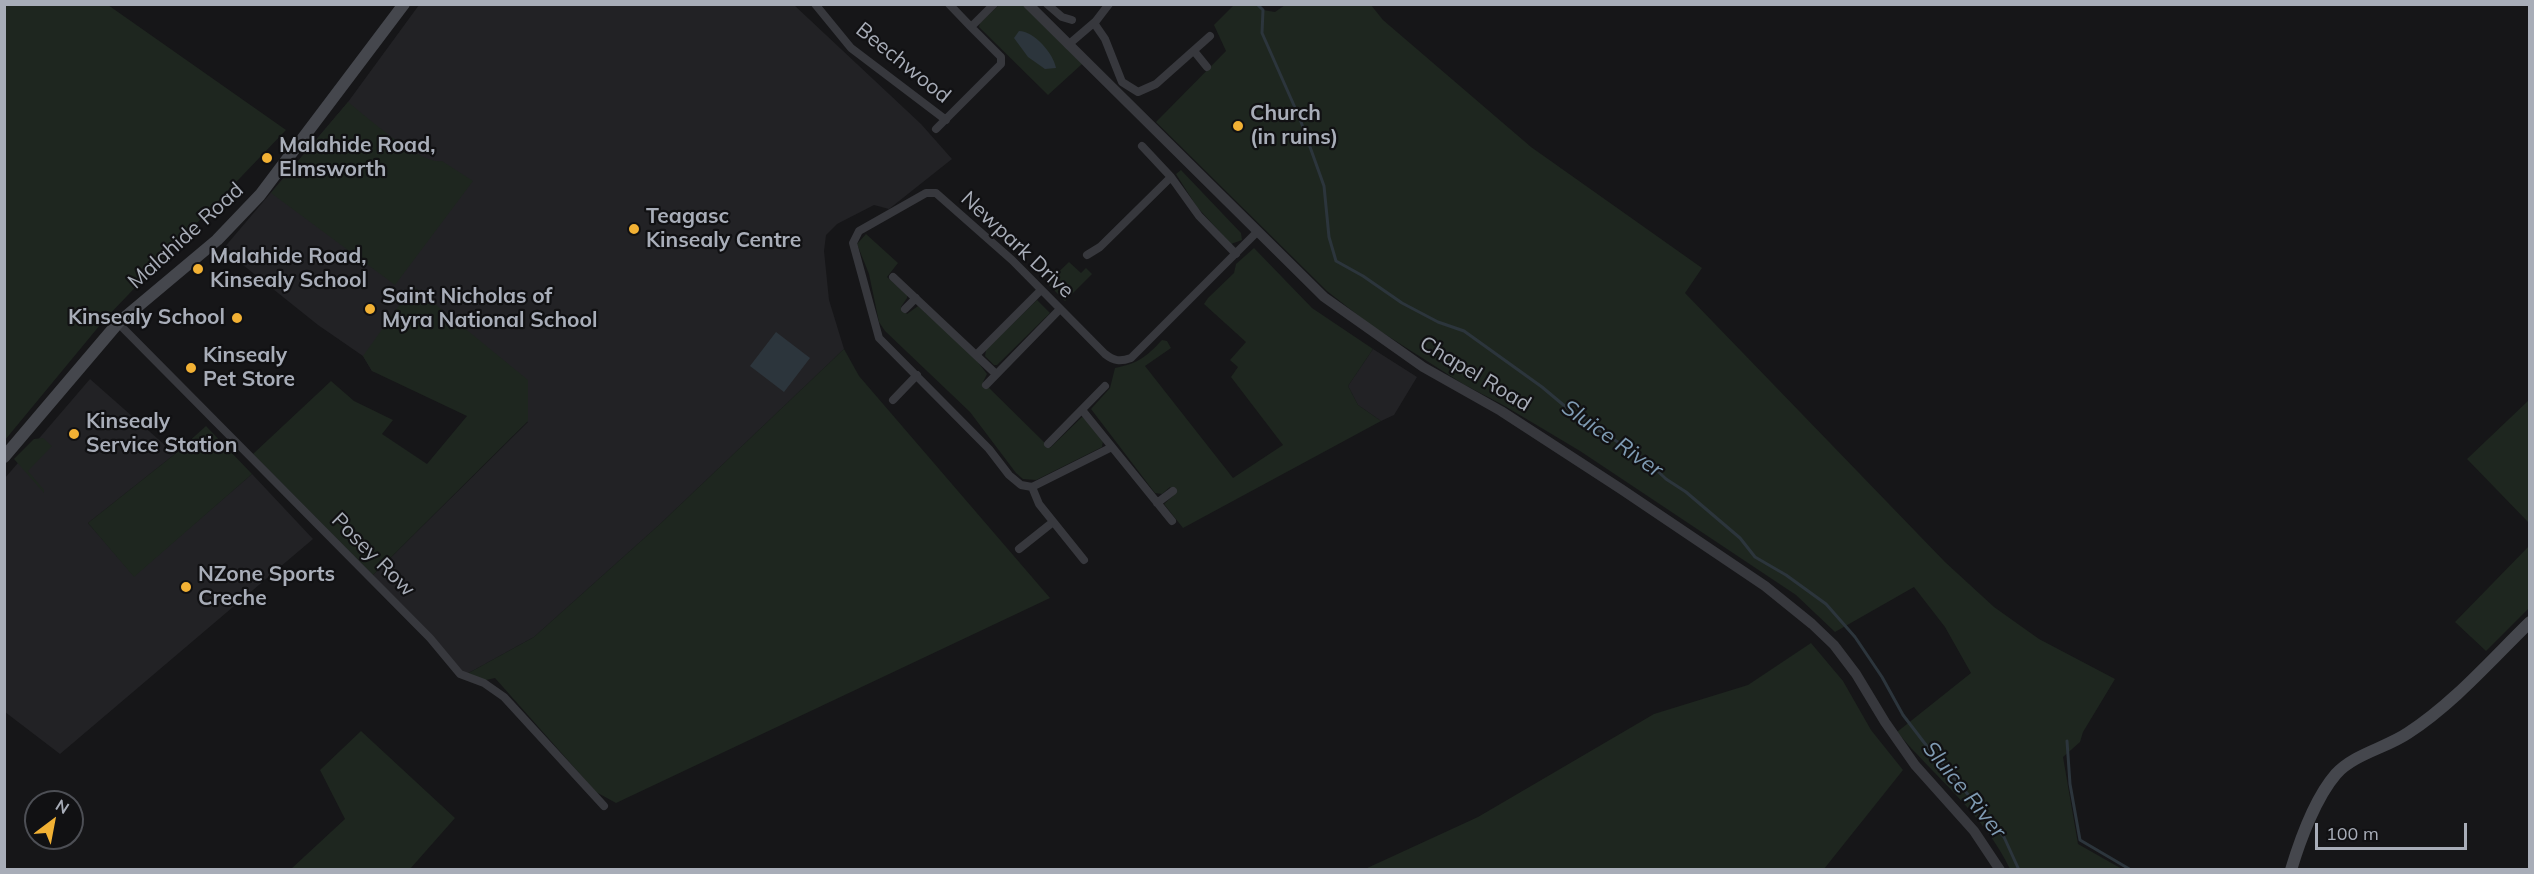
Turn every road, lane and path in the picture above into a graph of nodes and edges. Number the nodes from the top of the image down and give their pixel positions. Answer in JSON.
{"nodes":[{"id":1,"x":404,"y":4,"type":"edge"},
{"id":2,"x":815,"y":4,"type":"edge"},
{"id":3,"x":949,"y":4,"type":"edge"},
{"id":4,"x":994,"y":4,"type":"edge"},
{"id":5,"x":1028,"y":4,"type":"edge"},
{"id":6,"x":1047,"y":4,"type":"edge"},
{"id":7,"x":1109,"y":4,"type":"edge"},
{"id":8,"x":1072,"y":20,"type":"dead end"},
{"id":9,"x":1094,"y":23,"type":"junction"},
{"id":10,"x":971,"y":27,"type":"junction"},
{"id":11,"x":1210,"y":36,"type":"dead end"},
{"id":12,"x":1068,"y":45,"type":"junction"},
{"id":13,"x":1194,"y":51,"type":"junction"},
{"id":14,"x":1207,"y":67,"type":"dead end"},
{"id":15,"x":946,"y":120,"type":"junction"},
{"id":16,"x":936,"y":129,"type":"dead end"},
{"id":17,"x":1142,"y":146,"type":"dead end"},
{"id":18,"x":1171,"y":177,"type":"junction"},
{"id":19,"x":1257,"y":232,"type":"junction"},
{"id":20,"x":1236,"y":254,"type":"junction"},
{"id":21,"x":1087,"y":255,"type":"dead end"},
{"id":22,"x":893,"y":277,"type":"dead end"},
{"id":23,"x":1041,"y":290,"type":"junction"},
{"id":24,"x":916,"y":298,"type":"junction"},
{"id":25,"x":905,"y":309,"type":"dead end"},
{"id":26,"x":1060,"y":309,"type":"junction"},
{"id":27,"x":118,"y":323,"type":"junction"},
{"id":28,"x":978,"y":354,"type":"junction"},
{"id":29,"x":996,"y":374,"type":"junction"},
{"id":30,"x":917,"y":375,"type":"junction"},
{"id":31,"x":986,"y":385,"type":"dead end"},
{"id":32,"x":1105,"y":386,"type":"dead end"},
{"id":33,"x":893,"y":400,"type":"dead end"},
{"id":34,"x":1082,"y":410,"type":"junction"},
{"id":35,"x":1048,"y":444,"type":"dead end"},
{"id":36,"x":1112,"y":447,"type":"junction"},
{"id":37,"x":4,"y":457,"type":"edge"},
{"id":38,"x":1032,"y":487,"type":"junction"},
{"id":39,"x":1173,"y":491,"type":"dead end"},
{"id":40,"x":1157,"y":503,"type":"junction"},
{"id":41,"x":1172,"y":521,"type":"dead end"},
{"id":42,"x":1053,"y":522,"type":"junction"},
{"id":43,"x":1019,"y":549,"type":"dead end"},
{"id":44,"x":1084,"y":560,"type":"dead end"},
{"id":45,"x":2529,"y":622,"type":"edge"},
{"id":46,"x":604,"y":806,"type":"dead end"},
{"id":47,"x":2000,"y":870,"type":"edge"},
{"id":48,"x":2291,"y":870,"type":"edge"}],
"edges":[{"from":1,"to":27,"type":"main road","name":"Malahide Road"},
{"from":2,"to":15,"type":"street","name":"Beechwood"},
{"from":3,"to":10,"type":"street","name":"Beechwood"},
{"from":4,"to":10,"type":"street"},
{"from":5,"to":12,"type":"street","name":"Chapel Road"},
{"from":6,"to":8,"type":"street"},
{"from":7,"to":9,"type":"street"},
{"from":9,"to":12,"type":"street"},
{"from":9,"to":13,"type":"street"},
{"from":10,"to":15,"type":"street","name":"Beechwood"},
{"from":11,"to":13,"type":"street"},
{"from":12,"to":19,"type":"street","name":"Chapel Road"},
{"from":13,"to":14,"type":"street"},
{"from":15,"to":16,"type":"street","name":"Beechwood"},
{"from":17,"to":18,"type":"street"},
{"from":18,"to":20,"type":"street"},
{"from":18,"to":21,"type":"street"},
{"from":19,"to":20,"type":"street","name":"Newpark Drive"},
{"from":19,"to":47,"type":"street","name":"Chapel Road"},
{"from":20,"to":26,"type":"street","name":"Newpark Drive"},
{"from":22,"to":24,"type":"street"},
{"from":23,"to":26,"type":"street","name":"Newpark Drive"},
{"from":23,"to":28,"type":"street"},
{"from":23,"to":30,"type":"street","name":"Newpark Drive"},
{"from":24,"to":25,"type":"street"},
{"from":24,"to":28,"type":"street"},
{"from":26,"to":29,"type":"street"},
{"from":27,"to":37,"type":"main road","name":"Malahide Road"},
{"from":27,"to":46,"type":"street","name":"Posey Row"},
{"from":28,"to":29,"type":"street"},
{"from":29,"to":31,"type":"street"},
{"from":30,"to":33,"type":"street"},
{"from":30,"to":38,"type":"street","name":"Newpark Drive"},
{"from":32,"to":34,"type":"street"},
{"from":34,"to":35,"type":"street"},
{"from":34,"to":36,"type":"street"},
{"from":36,"to":38,"type":"street"},
{"from":36,"to":40,"type":"street"},
{"from":38,"to":42,"type":"street"},
{"from":39,"to":40,"type":"street"},
{"from":40,"to":41,"type":"street"},
{"from":42,"to":43,"type":"street"},
{"from":42,"to":44,"type":"street"},
{"from":45,"to":48,"type":"main road"}]}
